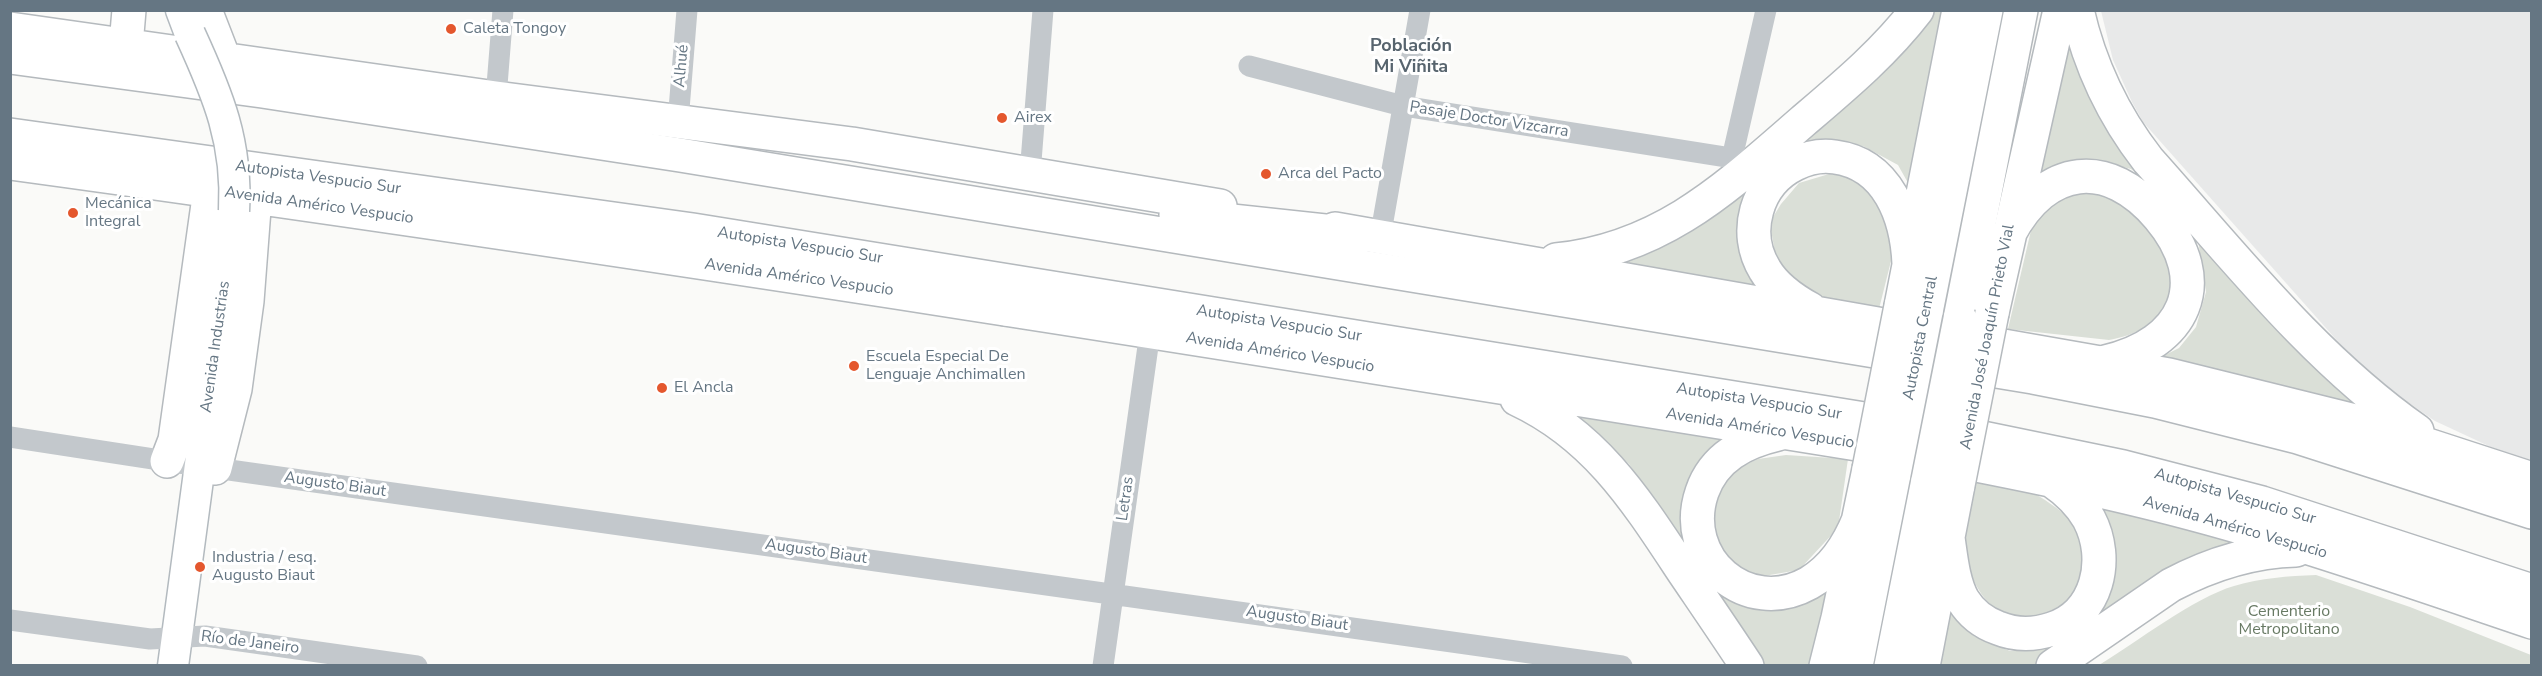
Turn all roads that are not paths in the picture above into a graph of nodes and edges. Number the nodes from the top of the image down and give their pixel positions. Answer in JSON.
{"nodes":[{"id":1,"x":129,"y":10,"type":"edge"},
{"id":2,"x":503,"y":10,"type":"edge"},
{"id":3,"x":687,"y":10,"type":"edge"},
{"id":4,"x":1043,"y":10,"type":"edge"},
{"id":5,"x":1420,"y":10,"type":"edge"},
{"id":6,"x":1766,"y":10,"type":"edge"},
{"id":7,"x":1917,"y":10,"type":"edge"},
{"id":8,"x":1959,"y":10,"type":"edge"},
{"id":9,"x":1986,"y":10,"type":"edge"},
{"id":10,"x":2021,"y":10,"type":"edge"},
{"id":11,"x":2060,"y":10,"type":"edge"},
{"id":12,"x":2077,"y":10,"type":"edge"},
{"id":13,"x":192,"y":18,"type":"edge"},
{"id":14,"x":10,"y":29,"type":"edge"},
{"id":15,"x":126,"y":45,"type":"junction"},
{"id":16,"x":10,"y":57,"type":"edge"},
{"id":17,"x":224,"y":59,"type":"junction"},
{"id":18,"x":1249,"y":66,"type":"dead end"},
{"id":19,"x":496,"y":98,"type":"junction"},
{"id":20,"x":1403,"y":106,"type":"junction"},
{"id":21,"x":678,"y":122,"type":"junction"},
{"id":22,"x":10,"y":135,"type":"edge"},
{"id":23,"x":10,"y":163,"type":"edge"},
{"id":24,"x":1030,"y":174,"type":"junction"},
{"id":25,"x":210,"y":190,"type":"junction"},
{"id":26,"x":947,"y":199,"type":"junction"},
{"id":27,"x":245,"y":204,"type":"junction"},
{"id":28,"x":693,"y":230,"type":"junction"},
{"id":29,"x":2009,"y":234,"type":"junction"},
{"id":30,"x":1371,"y":236,"type":"junction"},
{"id":31,"x":1516,"y":261,"type":"junction"},
{"id":32,"x":1910,"y":264,"type":"junction"},
{"id":33,"x":1006,"y":309,"type":"junction"},
{"id":34,"x":1914,"y":309,"type":"junction"},
{"id":35,"x":1822,"y":315,"type":"junction"},
{"id":36,"x":1150,"y":332,"type":"junction"},
{"id":37,"x":2105,"y":362,"type":"junction"},
{"id":38,"x":1491,"y":386,"type":"junction"},
{"id":39,"x":1781,"y":434,"type":"junction"},
{"id":40,"x":10,"y":437,"type":"edge"},
{"id":41,"x":2446,"y":450,"type":"junction"},
{"id":42,"x":167,"y":460,"type":"junction"},
{"id":43,"x":207,"y":467,"type":"junction"},
{"id":44,"x":1881,"y":472,"type":"junction"},
{"id":45,"x":2050,"y":479,"type":"junction"},
{"id":46,"x":2532,"y":479,"type":"edge"},
{"id":47,"x":1943,"y":482,"type":"junction"},
{"id":48,"x":2532,"y":512,"type":"edge"},
{"id":49,"x":1859,"y":519,"type":"junction"},
{"id":50,"x":1948,"y":538,"type":"junction"},
{"id":51,"x":2314,"y":550,"type":"junction"},
{"id":52,"x":2532,"y":591,"type":"edge"},
{"id":53,"x":1113,"y":593,"type":"junction"},
{"id":54,"x":10,"y":620,"type":"edge"},
{"id":55,"x":2532,"y":622,"type":"edge"},
{"id":56,"x":175,"y":651,"type":"edge"},
{"id":57,"x":417,"y":666,"type":"edge"},
{"id":58,"x":1103,"y":666,"type":"edge"},
{"id":59,"x":1622,"y":666,"type":"edge"},
{"id":60,"x":1748,"y":666,"type":"edge"},
{"id":61,"x":1826,"y":666,"type":"edge"},
{"id":62,"x":1856,"y":666,"type":"edge"},
{"id":63,"x":1891,"y":666,"type":"edge"},
{"id":64,"x":1923,"y":666,"type":"edge"},
{"id":65,"x":2053,"y":666,"type":"edge"}],
"edges":[{"from":1,"to":15,"type":"main road"},
{"from":2,"to":19,"type":"street"},
{"from":3,"to":21,"type":"street","name":"Alhué"},
{"from":4,"to":24,"type":"street"},
{"from":5,"to":20,"type":"street"},
{"from":6,"to":20,"type":"street","name":"Pasaje Doctor Vizcarra"},
{"from":7,"to":31,"type":"main road"},
{"from":8,"to":32,"type":"main road"},
{"from":9,"to":34,"type":"main road","name":"Autopista Central"},
{"from":10,"to":47,"type":"main road","name":"Autopista Central","bridge":true},
{"from":11,"to":29,"type":"main road","name":"Avenida José Joaquín Prieto Vial"},
{"from":12,"to":41,"type":"main road"},
{"from":13,"to":17,"type":"main road"},
{"from":13,"to":27,"type":"street","bridge":true},
{"from":14,"to":15,"type":"main road"},
{"from":15,"to":17,"type":"main road"},
{"from":16,"to":26,"type":"main road"},
{"from":17,"to":19,"type":"main road"},
{"from":18,"to":20,"type":"street","name":"Pasaje Doctor Vizcarra"},
{"from":19,"to":21,"type":"main road"},
{"from":20,"to":30,"type":"street"},
{"from":21,"to":24,"type":"main road"},
{"from":22,"to":28,"type":"main road","name":"Autopista Vespucio Sur"},
{"from":23,"to":25,"type":"main road","name":"Avenida Américo Vespucio"},
{"from":24,"to":30,"type":"main road"},
{"from":25,"to":27,"type":"main road","name":"Avenida Américo Vespucio"},
{"from":25,"to":42,"type":"main road"},
{"from":26,"to":30,"type":"main road"},
{"from":26,"to":48,"type":"main road"},
{"from":27,"to":33,"type":"main road","name":"Avenida Américo Vespucio"},
{"from":27,"to":43,"type":"main road"},
{"from":28,"to":33,"type":"main road"},
{"from":28,"to":52,"type":"main road","name":"Autopista Vespucio Sur"},
{"from":29,"to":37,"type":"main road"},
{"from":29,"to":47,"type":"main road","name":"Avenida José Joaquín Prieto Vial","bridge":true},
{"from":30,"to":31,"type":"main road"},
{"from":31,"to":35,"type":"main road"},
{"from":32,"to":34,"type":"main road"},
{"from":32,"to":35,"type":"main road"},
{"from":33,"to":36,"type":"main road","name":"Avenida Américo Vespucio"},
{"from":34,"to":44,"type":"main road","name":"Autopista Central","bridge":true},
{"from":35,"to":37,"type":"main road"},
{"from":36,"to":38,"type":"main road","name":"Avenida Américo Vespucio"},
{"from":36,"to":53,"type":"street","name":"Letras"},
{"from":37,"to":41,"type":"main road"},
{"from":38,"to":39,"type":"main road","name":"Avenida Américo Vespucio"},
{"from":38,"to":60,"type":"main road"},
{"from":39,"to":45,"type":"main road","name":"Avenida Américo Vespucio"},
{"from":39,"to":49,"type":"main road"},
{"from":40,"to":42,"type":"street","name":"Augusto Biaut"},
{"from":41,"to":46,"type":"main road"},
{"from":42,"to":43,"type":"street","name":"Augusto Biaut"},
{"from":43,"to":53,"type":"street","name":"Augusto Biaut"},
{"from":43,"to":56,"type":"street"},
{"from":44,"to":49,"type":"main road"},
{"from":44,"to":62,"type":"main road","name":"Autopista Central"},
{"from":45,"to":50,"type":"main road"},
{"from":45,"to":51,"type":"main road","name":"Avenida Américo Vespucio"},
{"from":47,"to":50,"type":"main road","name":"Avenida José Joaquín Prieto Vial"},
{"from":47,"to":63,"type":"main road","name":"Autopista Central"},
{"from":49,"to":61,"type":"main road"},
{"from":50,"to":64,"type":"main road","name":"Avenida José Joaquín Prieto Vial"},
{"from":51,"to":55,"type":"main road","name":"Avenida Américo Vespucio"},
{"from":51,"to":65,"type":"main road"},
{"from":53,"to":58,"type":"street","name":"Letras"},
{"from":53,"to":59,"type":"street","name":"Augusto Biaut"},
{"from":54,"to":56,"type":"street","name":"Río de Janeiro"},
{"from":56,"to":57,"type":"street","name":"Río de Janeiro"}]}
